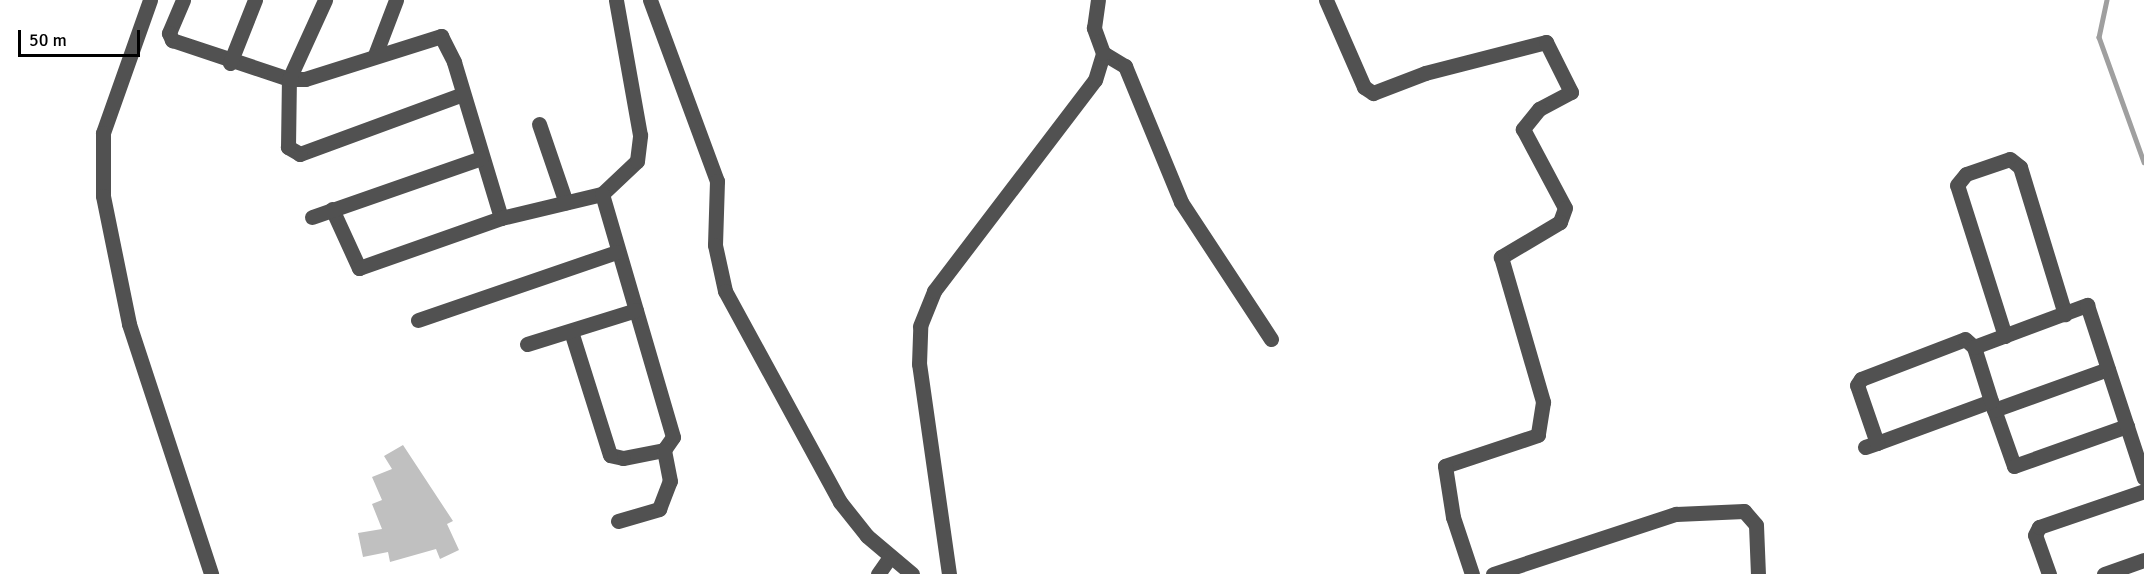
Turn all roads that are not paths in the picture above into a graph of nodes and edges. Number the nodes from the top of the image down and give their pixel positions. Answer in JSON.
{"nodes":[{"id":1,"x":150,"y":0,"type":"edge"},
{"id":2,"x":183,"y":0,"type":"edge"},
{"id":3,"x":255,"y":0,"type":"edge"},
{"id":4,"x":325,"y":0,"type":"edge"},
{"id":5,"x":396,"y":0,"type":"edge"},
{"id":6,"x":616,"y":0,"type":"edge"},
{"id":7,"x":650,"y":0,"type":"edge"},
{"id":8,"x":1098,"y":0,"type":"edge"},
{"id":9,"x":1326,"y":0,"type":"edge"},
{"id":10,"x":1103,"y":53,"type":"junction"},
{"id":11,"x":375,"y":55,"type":"junction"},
{"id":12,"x":230,"y":63,"type":"junction"},
{"id":13,"x":289,"y":79,"type":"junction"},
{"id":14,"x":463,"y":94,"type":"junction"},
{"id":15,"x":539,"y":124,"type":"dead end"},
{"id":16,"x":481,"y":158,"type":"junction"},
{"id":17,"x":602,"y":194,"type":"junction"},
{"id":18,"x":566,"y":203,"type":"junction"},
{"id":19,"x":332,"y":210,"type":"junction"},
{"id":20,"x":312,"y":218,"type":"dead end"},
{"id":21,"x":501,"y":218,"type":"junction"},
{"id":22,"x":617,"y":252,"type":"junction"},
{"id":23,"x":636,"y":310,"type":"junction"},
{"id":24,"x":2065,"y":314,"type":"junction"},
{"id":25,"x":418,"y":320,"type":"dead end"},
{"id":26,"x":571,"y":331,"type":"junction"},
{"id":27,"x":2005,"y":336,"type":"junction"},
{"id":28,"x":1271,"y":339,"type":"dead end"},
{"id":29,"x":527,"y":344,"type":"dead end"},
{"id":30,"x":1974,"y":347,"type":"junction"},
{"id":31,"x":2108,"y":369,"type":"junction"},
{"id":32,"x":1993,"y":406,"type":"junction"},
{"id":33,"x":2127,"y":426,"type":"junction"},
{"id":34,"x":664,"y":450,"type":"junction"},
{"id":35,"x":2144,"y":477,"type":"edge"},
{"id":36,"x":2144,"y":491,"type":"edge"},
{"id":37,"x":618,"y":521,"type":"dead end"},
{"id":38,"x":890,"y":556,"type":"junction"},
{"id":39,"x":2144,"y":560,"type":"edge"},
{"id":40,"x":211,"y":574,"type":"edge"},
{"id":41,"x":879,"y":574,"type":"edge"},
{"id":42,"x":912,"y":574,"type":"edge"},
{"id":43,"x":950,"y":574,"type":"edge"},
{"id":44,"x":1472,"y":574,"type":"edge"},
{"id":45,"x":1493,"y":574,"type":"edge"},
{"id":46,"x":1758,"y":574,"type":"edge"},
{"id":47,"x":2049,"y":574,"type":"edge"},
{"id":48,"x":2104,"y":574,"type":"edge"}],
"edges":[{"from":1,"to":40,"type":"street"},
{"from":2,"to":12,"type":"street"},
{"from":3,"to":12,"type":"street"},
{"from":4,"to":13,"type":"street"},
{"from":5,"to":11,"type":"street"},
{"from":6,"to":17,"type":"street"},
{"from":7,"to":38,"type":"street"},
{"from":8,"to":10,"type":"street"},
{"from":9,"to":44,"type":"street"},
{"from":10,"to":28,"type":"street"},
{"from":10,"to":43,"type":"street"},
{"from":11,"to":13,"type":"street"},
{"from":11,"to":14,"type":"street"},
{"from":12,"to":13,"type":"street"},
{"from":13,"to":14,"type":"street"},
{"from":14,"to":16,"type":"street"},
{"from":15,"to":18,"type":"street"},
{"from":16,"to":19,"type":"street"},
{"from":16,"to":21,"type":"street"},
{"from":17,"to":18,"type":"street"},
{"from":17,"to":22,"type":"street"},
{"from":18,"to":21,"type":"street"},
{"from":19,"to":20,"type":"street"},
{"from":19,"to":21,"type":"street"},
{"from":22,"to":23,"type":"street"},
{"from":22,"to":25,"type":"street"},
{"from":23,"to":26,"type":"street"},
{"from":23,"to":34,"type":"street"},
{"from":24,"to":27,"type":"street"},
{"from":24,"to":27,"type":"street"},
{"from":24,"to":31,"type":"street"},
{"from":26,"to":29,"type":"street"},
{"from":26,"to":34,"type":"street"},
{"from":27,"to":30,"type":"street"},
{"from":30,"to":32,"type":"street"},
{"from":30,"to":32,"type":"street"},
{"from":31,"to":32,"type":"street"},
{"from":31,"to":33,"type":"street"},
{"from":32,"to":33,"type":"street"},
{"from":33,"to":35,"type":"street"},
{"from":34,"to":37,"type":"street"},
{"from":36,"to":47,"type":"street"},
{"from":38,"to":41,"type":"street"},
{"from":38,"to":42,"type":"street"},
{"from":39,"to":48,"type":"street"},
{"from":45,"to":46,"type":"street"}]}
